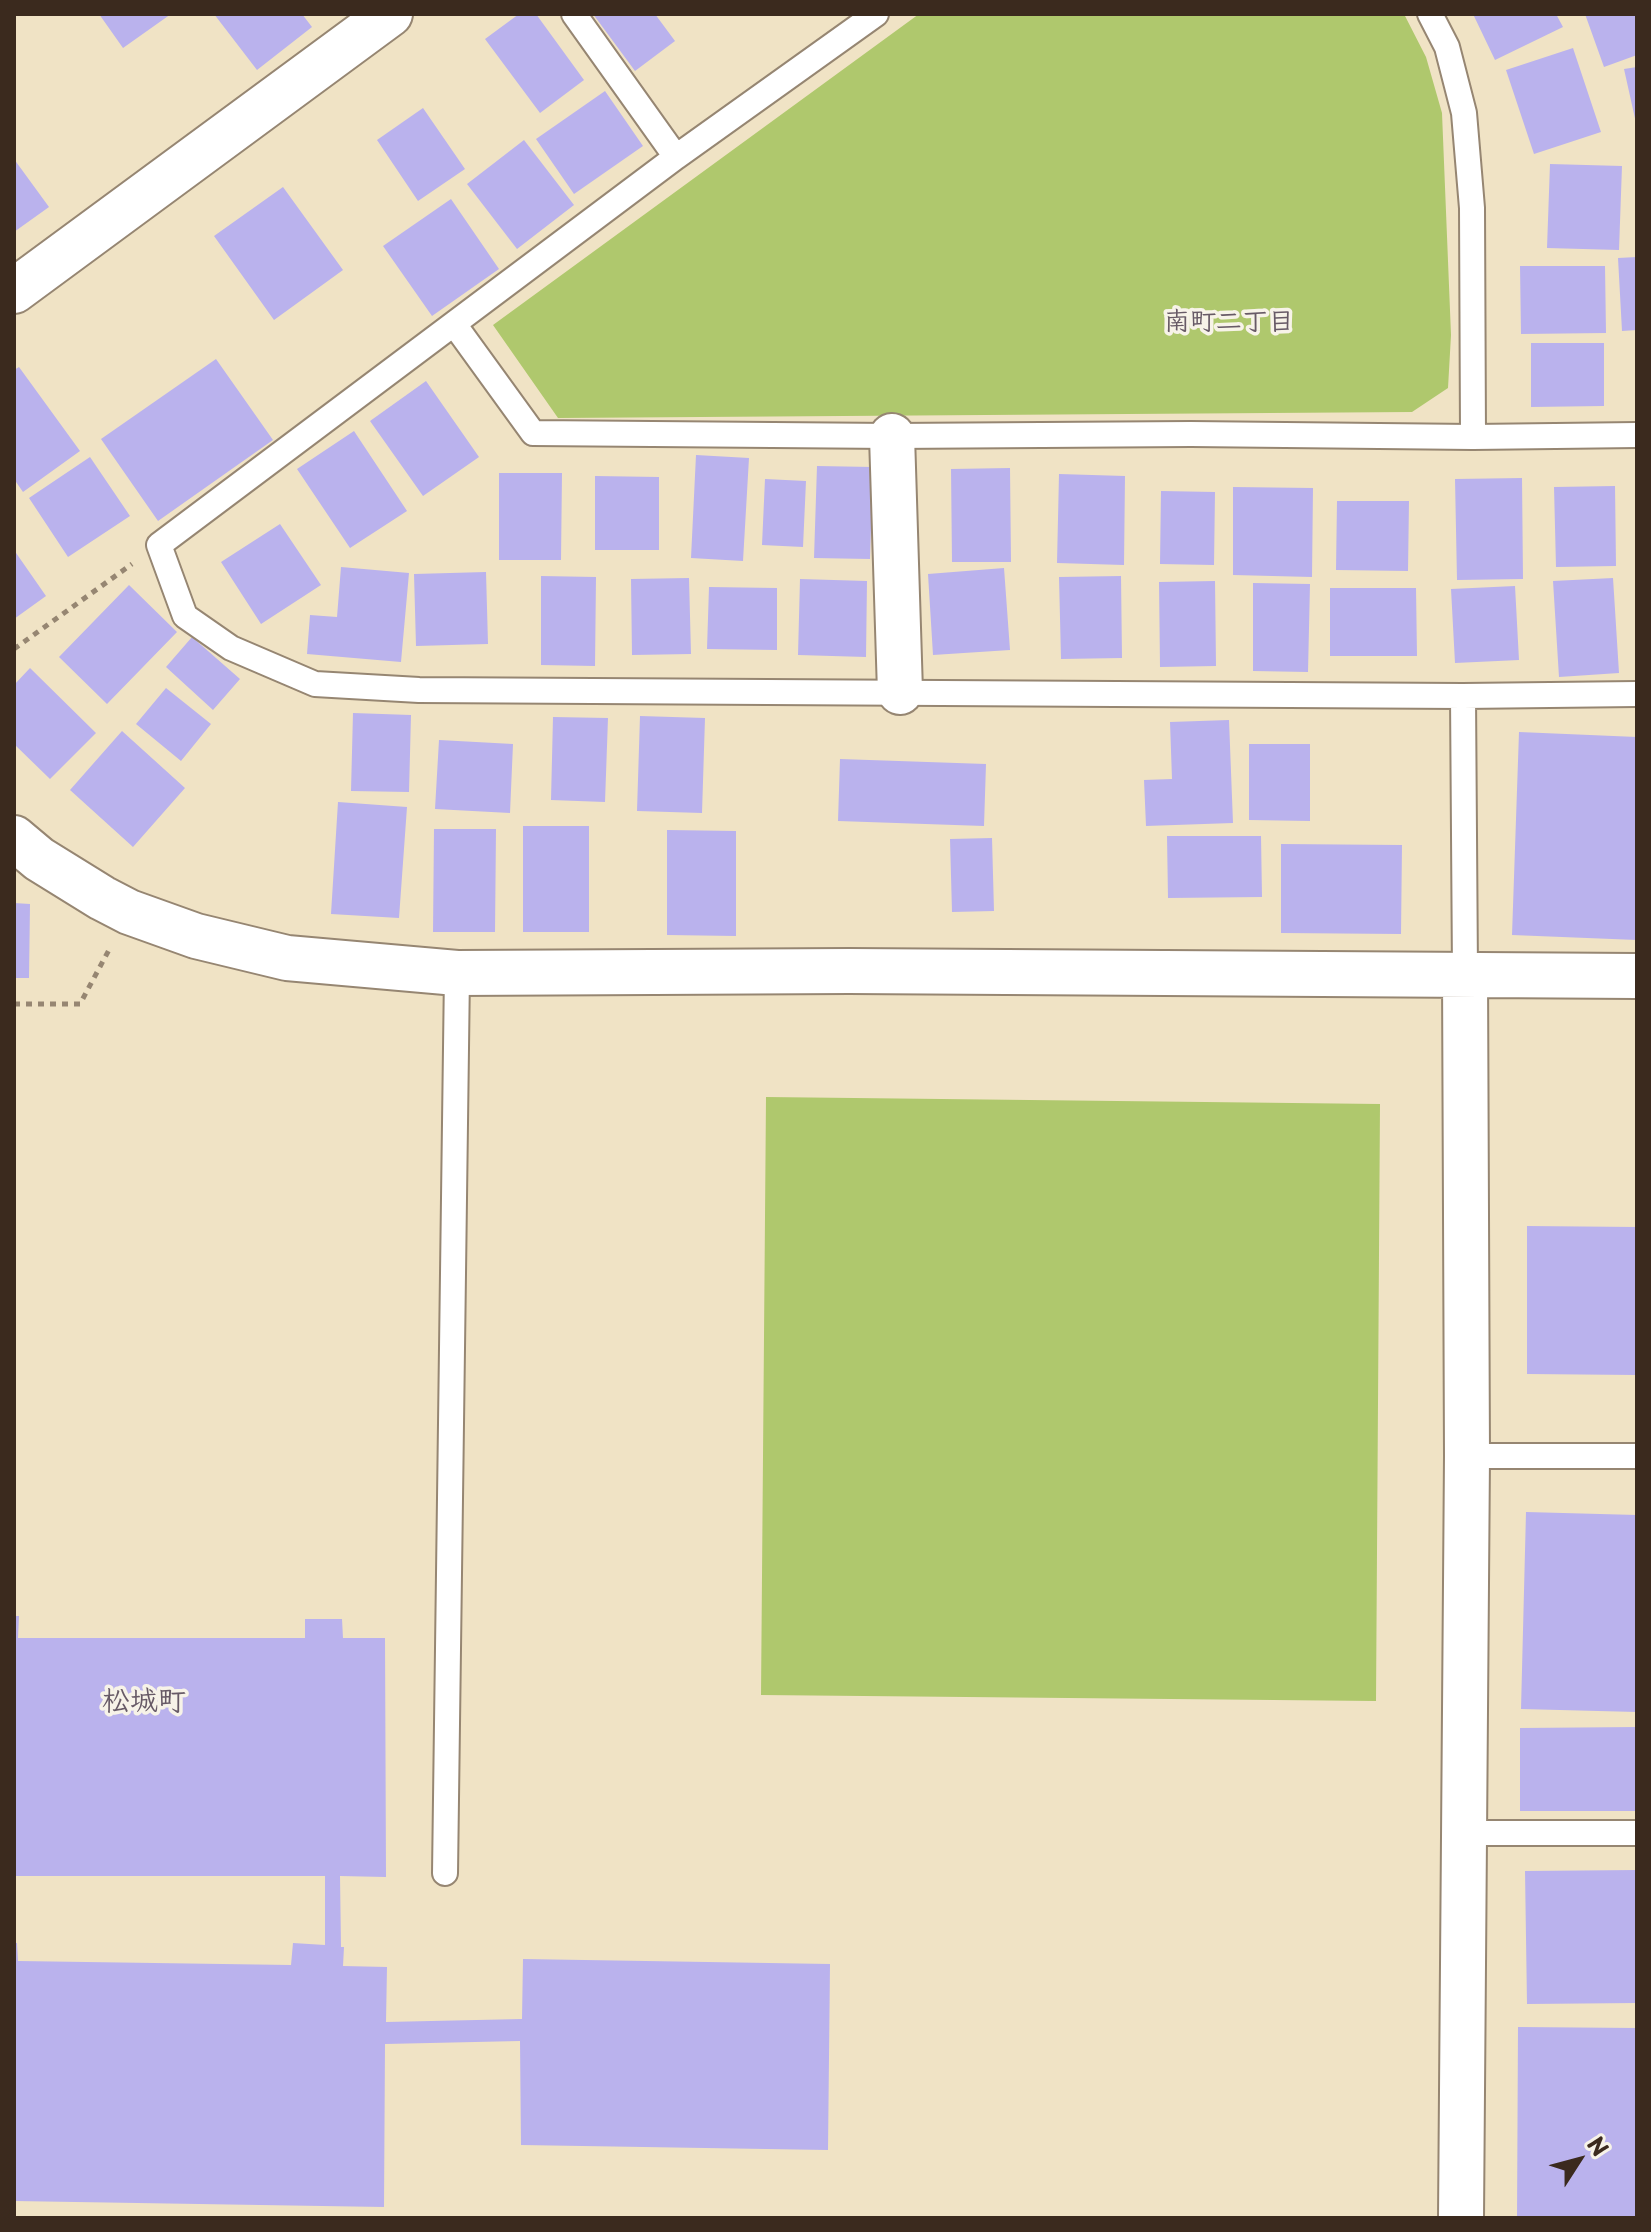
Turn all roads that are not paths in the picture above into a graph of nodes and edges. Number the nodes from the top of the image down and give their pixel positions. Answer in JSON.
{"nodes":[{"id":1,"x":390,"y":14,"type":"edge"},
{"id":2,"x":574,"y":14,"type":"edge"},
{"id":3,"x":876,"y":14,"type":"edge"},
{"id":4,"x":1430,"y":14,"type":"edge"},
{"id":5,"x":676,"y":157,"type":"junction"},
{"id":6,"x":14,"y":291,"type":"edge"},
{"id":7,"x":454,"y":324,"type":"junction"},
{"id":8,"x":1637,"y":435,"type":"edge"},
{"id":9,"x":892,"y":436,"type":"junction"},
{"id":10,"x":1473,"y":437,"type":"junction"},
{"id":11,"x":900,"y":692,"type":"junction"},
{"id":12,"x":1637,"y":694,"type":"edge"},
{"id":13,"x":1463,"y":696,"type":"junction"},
{"id":14,"x":14,"y":838,"type":"edge"},
{"id":15,"x":457,"y":973,"type":"junction"},
{"id":16,"x":1465,"y":973,"type":"junction"},
{"id":17,"x":1637,"y":976,"type":"edge"},
{"id":18,"x":1467,"y":1456,"type":"junction"},
{"id":19,"x":1637,"y":1456,"type":"edge"},
{"id":20,"x":1463,"y":1833,"type":"junction"},
{"id":21,"x":1637,"y":1833,"type":"edge"},
{"id":22,"x":445,"y":1873,"type":"dead end"},
{"id":23,"x":1461,"y":2218,"type":"edge"}],
"edges":[{"from":1,"to":6,"type":"street"},
{"from":2,"to":5,"type":"lane"},
{"from":3,"to":5,"type":"lane"},
{"from":4,"to":10,"type":"lane"},
{"from":5,"to":7,"type":"lane"},
{"from":7,"to":9,"type":"lane"},
{"from":7,"to":11,"type":"lane"},
{"from":8,"to":10,"type":"lane"},
{"from":9,"to":10,"type":"lane"},
{"from":9,"to":11,"type":"street"},
{"from":11,"to":13,"type":"lane"},
{"from":12,"to":13,"type":"lane"},
{"from":13,"to":16,"type":"lane"},
{"from":14,"to":15,"type":"street"},
{"from":15,"to":16,"type":"street"},
{"from":15,"to":22,"type":"lane"},
{"from":16,"to":17,"type":"street"},
{"from":16,"to":18,"type":"street"},
{"from":18,"to":19,"type":"lane"},
{"from":18,"to":20,"type":"street"},
{"from":20,"to":21,"type":"lane"},
{"from":20,"to":23,"type":"street"}]}
